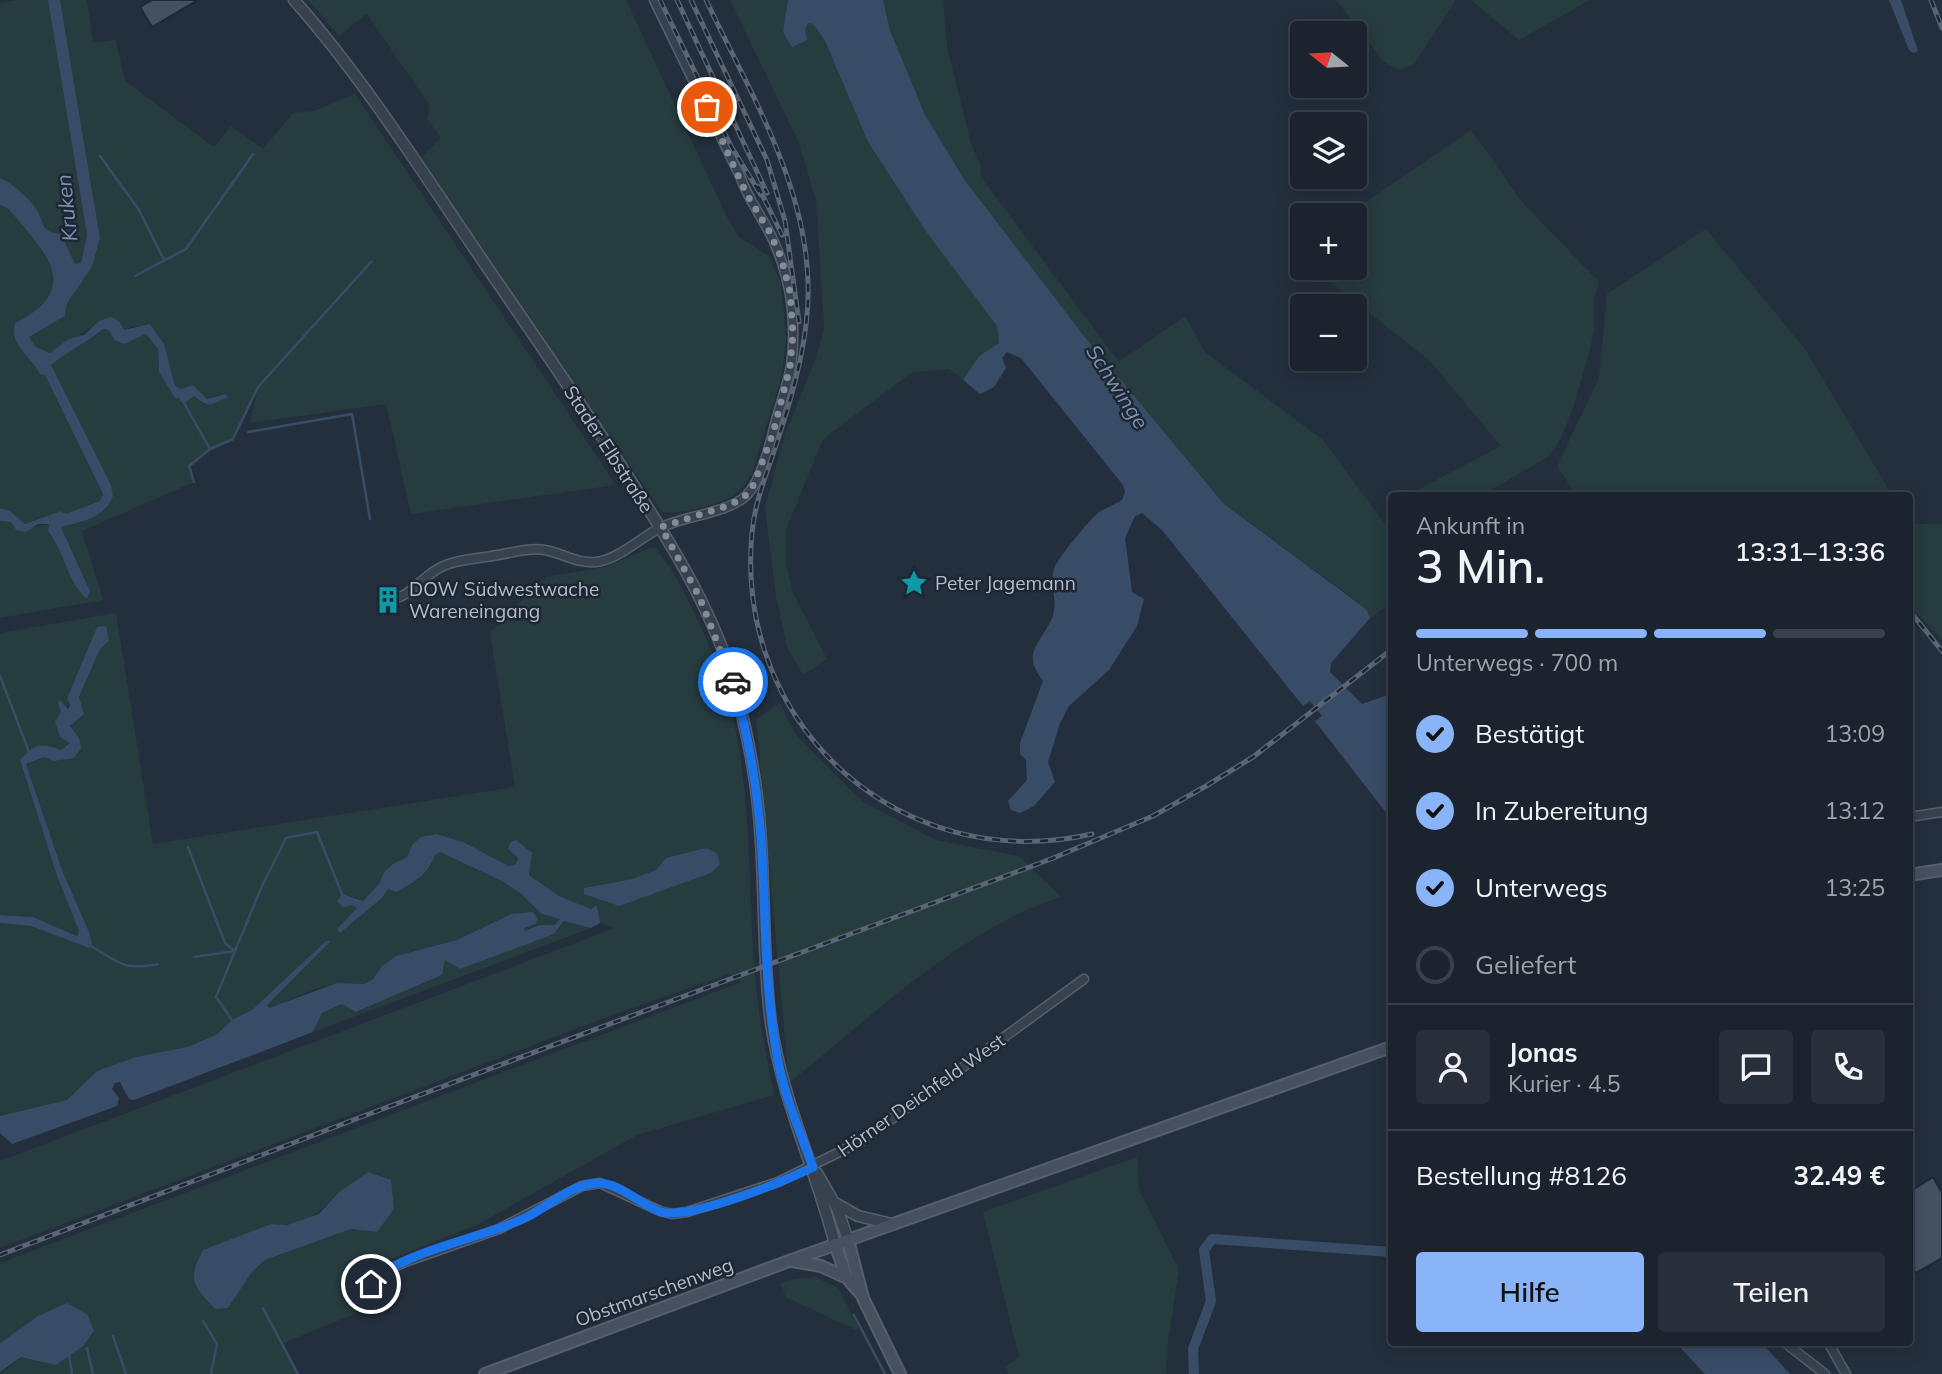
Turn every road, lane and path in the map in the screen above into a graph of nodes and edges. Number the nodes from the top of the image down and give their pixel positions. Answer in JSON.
{"nodes":[{"id":1,"x":294,"y":0,"type":"edge"},
{"id":2,"x":654,"y":0,"type":"edge"},
{"id":3,"x":661,"y":527,"type":"junction"},
{"id":4,"x":388,"y":600,"type":"dead end"},
{"id":5,"x":1942,"y":811,"type":"edge"},
{"id":6,"x":1913,"y":816,"type":"edge"},
{"id":7,"x":1942,"y":870,"type":"edge"},
{"id":8,"x":1913,"y":875,"type":"edge"},
{"id":9,"x":1084,"y":979,"type":"dead end"},
{"id":10,"x":1388,"y":1048,"type":"edge"},
{"id":11,"x":813,"y":1167,"type":"junction"},
{"id":12,"x":835,"y":1203,"type":"junction"},
{"id":13,"x":892,"y":1224,"type":"junction"},
{"id":14,"x":848,"y":1240,"type":"junction"},
{"id":15,"x":835,"y":1244,"type":"junction"},
{"id":16,"x":789,"y":1261,"type":"junction"},
{"id":17,"x":847,"y":1279,"type":"junction"},
{"id":18,"x":366,"y":1292,"type":"dead end"},
{"id":19,"x":863,"y":1298,"type":"junction"},
{"id":20,"x":1789,"y":1346,"type":"edge"},
{"id":21,"x":1830,"y":1346,"type":"edge"},
{"id":22,"x":485,"y":1374,"type":"edge"},
{"id":23,"x":900,"y":1374,"type":"edge"},
{"id":24,"x":1825,"y":1374,"type":"edge"},
{"id":25,"x":1846,"y":1374,"type":"edge"}],
"edges":[{"from":1,"to":3,"type":"street","name":"Stader Elbstraße"},
{"from":2,"to":3,"type":"street"},
{"from":3,"to":4,"type":"street"},
{"from":3,"to":11,"type":"street","name":"Stader Elbstraße"},
{"from":5,"to":6,"type":"street"},
{"from":7,"to":8,"type":"main road"},
{"from":9,"to":11,"type":"street","name":"Hörner Deichfeld West"},
{"from":10,"to":13,"type":"main road","name":"Obstmarschenweg"},
{"from":11,"to":12,"type":"street","name":"Stader Elbstraße"},
{"from":11,"to":15,"type":"street","name":"Stader Elbstraße"},
{"from":11,"to":18,"type":"street","name":"Hörner Deichfeld West"},
{"from":12,"to":13,"type":"street"},
{"from":12,"to":14,"type":"street","name":"Stader Elbstraße"},
{"from":13,"to":14,"type":"main road","name":"Obstmarschenweg"},
{"from":14,"to":15,"type":"main road","name":"Obstmarschenweg"},
{"from":14,"to":19,"type":"main road"},
{"from":15,"to":16,"type":"main road","name":"Obstmarschenweg"},
{"from":15,"to":17,"type":"main road"},
{"from":16,"to":17,"type":"main road"},
{"from":16,"to":22,"type":"main road","name":"Obstmarschenweg"},
{"from":17,"to":19,"type":"main road"},
{"from":19,"to":23,"type":"main road"},
{"from":20,"to":24,"type":"street"},
{"from":21,"to":25,"type":"street"}]}
